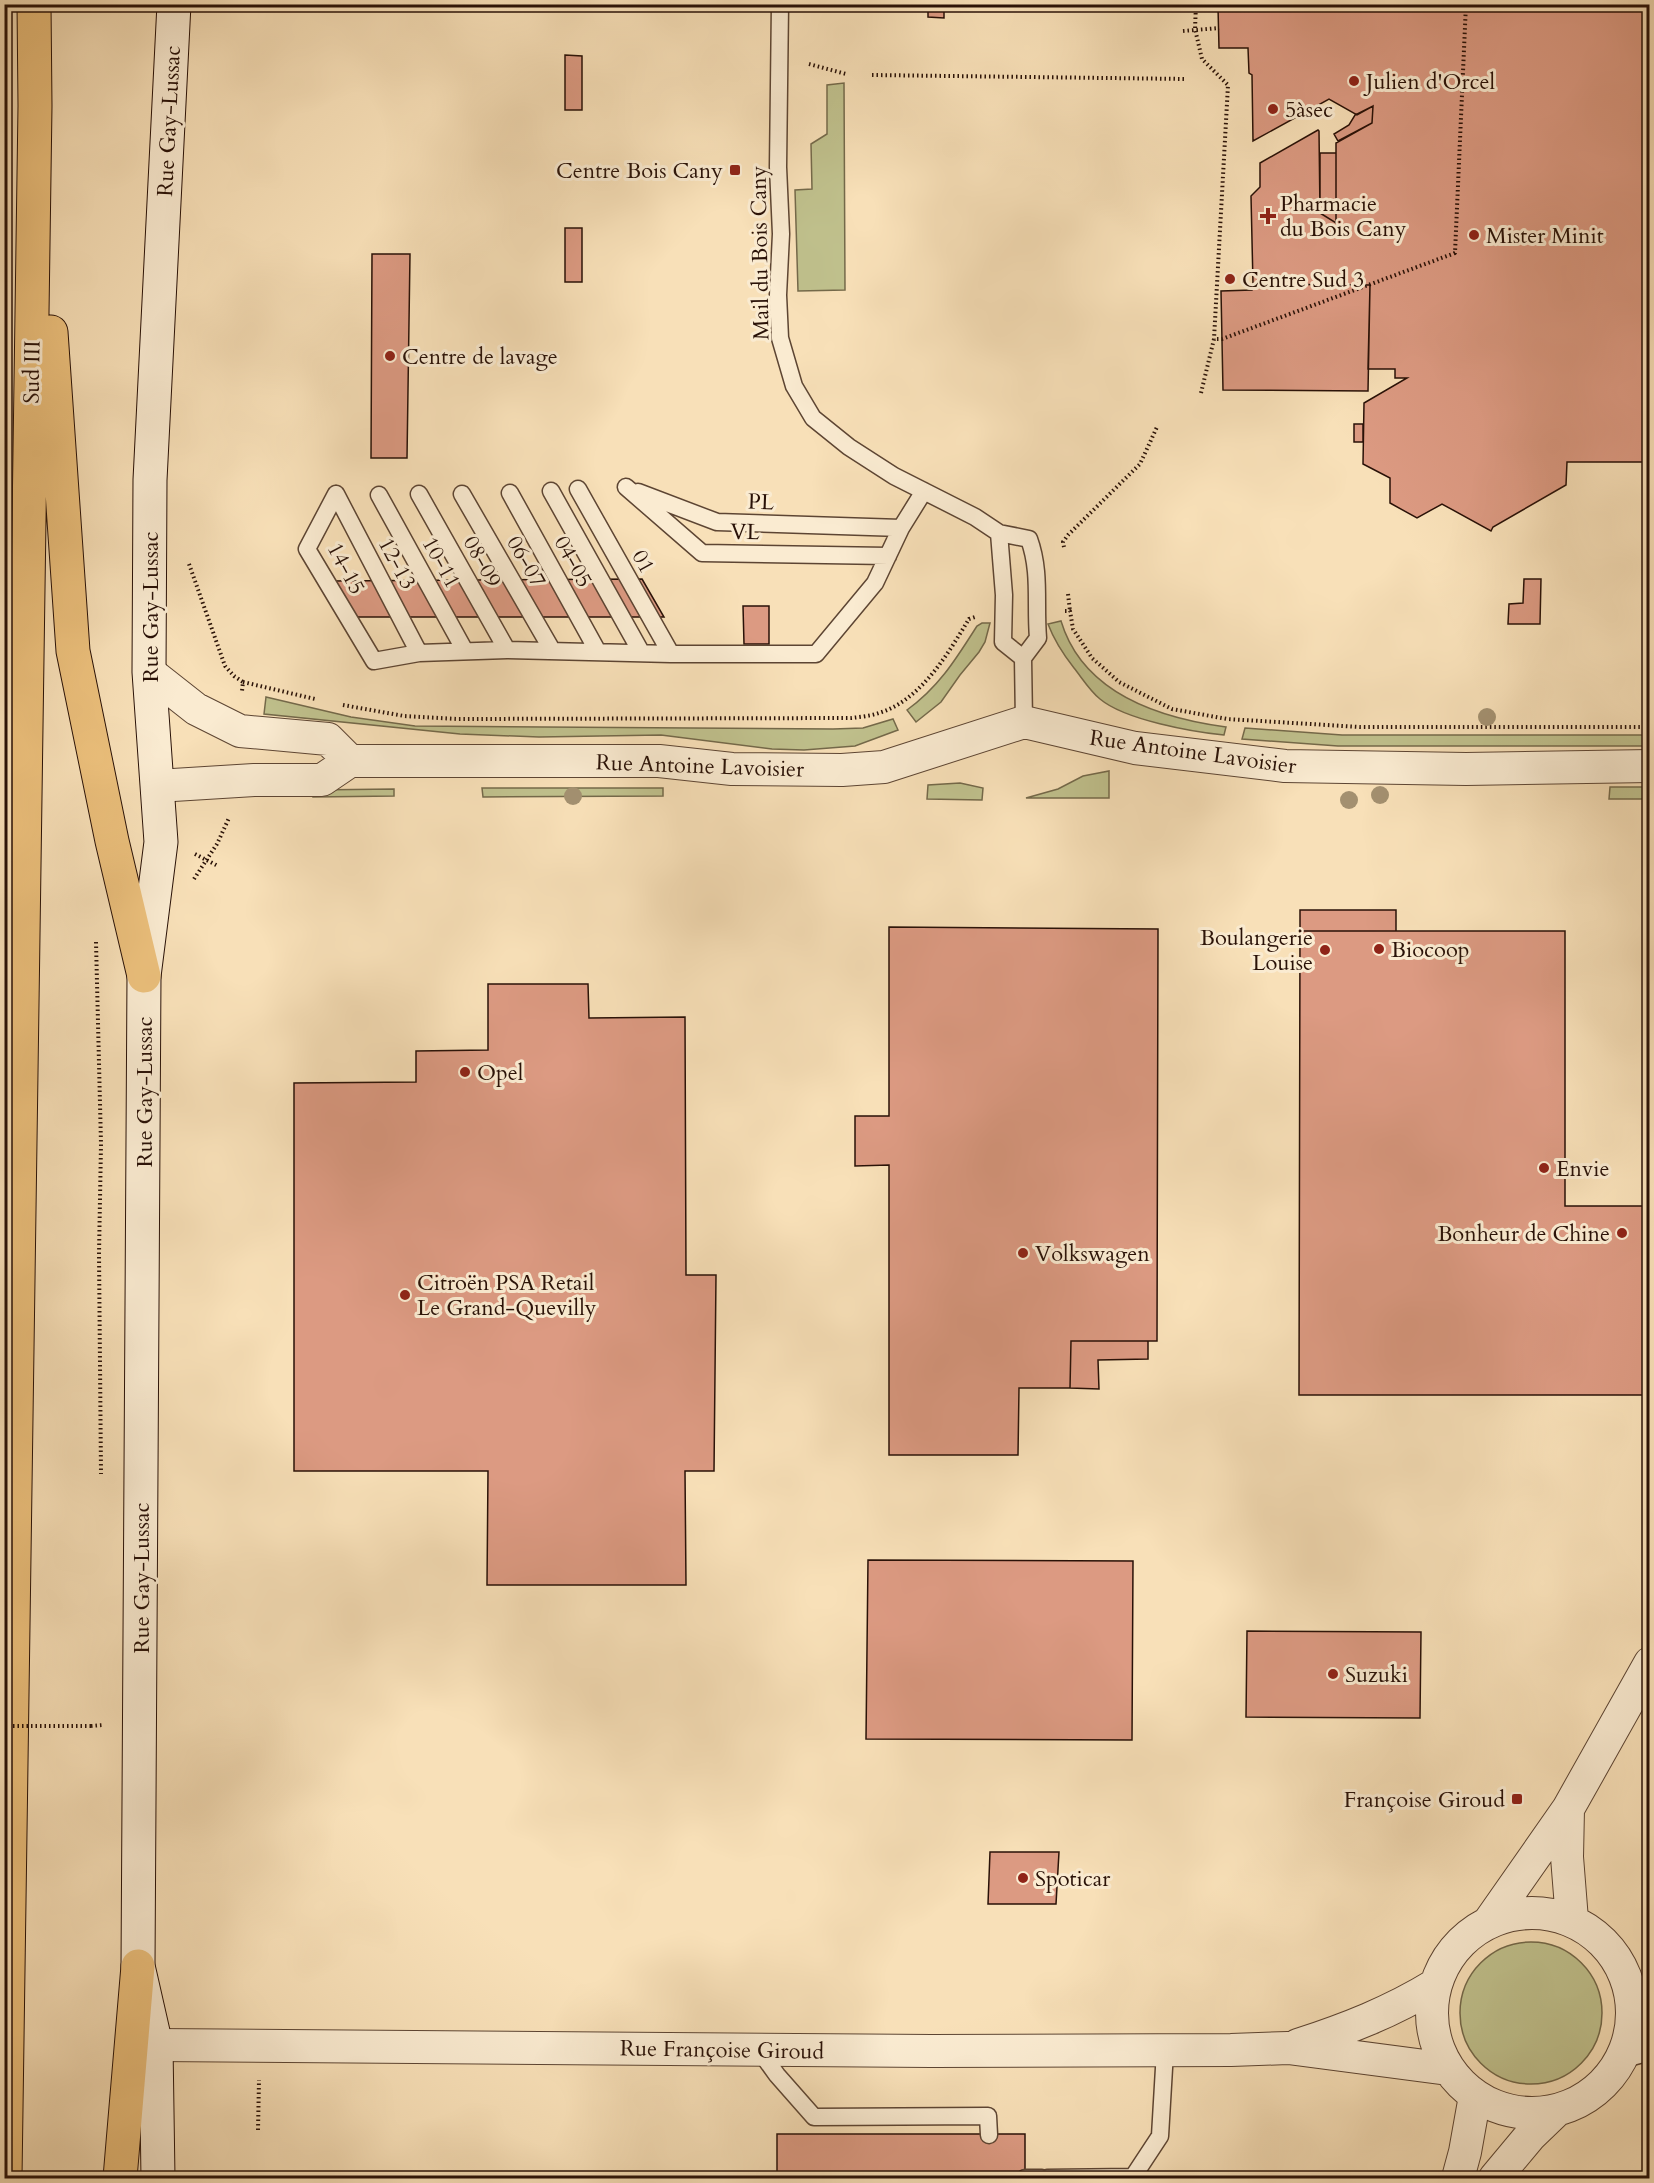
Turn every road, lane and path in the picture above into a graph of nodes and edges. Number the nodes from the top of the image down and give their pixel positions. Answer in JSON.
{"nodes":[{"id":1,"x":34,"y":4,"type":"edge"},
{"id":2,"x":174,"y":4,"type":"edge"},
{"id":3,"x":780,"y":4,"type":"edge"},
{"id":4,"x":1196,"y":4,"type":"edge"},
{"id":5,"x":1466,"y":4,"type":"edge"},
{"id":6,"x":1219,"y":28,"type":"dead end"},
{"id":7,"x":1195,"y":29,"type":"junction"},
{"id":8,"x":1183,"y":31,"type":"dead end"},
{"id":9,"x":809,"y":64,"type":"dead end"},
{"id":10,"x":846,"y":74,"type":"dead end"},
{"id":11,"x":872,"y":75,"type":"dead end"},
{"id":12,"x":1185,"y":79,"type":"dead end"},
{"id":13,"x":35,"y":106,"type":"junction"},
{"id":14,"x":1214,"y":339,"type":"junction"},
{"id":15,"x":1201,"y":393,"type":"dead end"},
{"id":16,"x":1157,"y":427,"type":"dead end"},
{"id":17,"x":626,"y":487,"type":"joint"},
{"id":18,"x":578,"y":489,"type":"dead end"},
{"id":19,"x":551,"y":491,"type":"dead end"},
{"id":20,"x":924,"y":491,"type":"junction"},
{"id":21,"x":510,"y":493,"type":"dead end"},
{"id":22,"x":336,"y":494,"type":"joint"},
{"id":23,"x":419,"y":494,"type":"dead end"},
{"id":24,"x":462,"y":494,"type":"dead end"},
{"id":25,"x":379,"y":495,"type":"dead end"},
{"id":26,"x":901,"y":528,"type":"junction"},
{"id":27,"x":999,"y":533,"type":"junction"},
{"id":28,"x":1064,"y":552,"type":"dead end"},
{"id":29,"x":888,"y":556,"type":"junction"},
{"id":30,"x":188,"y":563,"type":"dead end"},
{"id":31,"x":1067,"y":584,"type":"dead end"},
{"id":32,"x":1070,"y":611,"type":"junction"},
{"id":33,"x":1060,"y":612,"type":"dead end"},
{"id":34,"x":979,"y":615,"type":"dead end"},
{"id":35,"x":507,"y":650,"type":"junction"},
{"id":36,"x":552,"y":650,"type":"junction"},
{"id":37,"x":465,"y":651,"type":"junction"},
{"id":38,"x":598,"y":652,"type":"junction"},
{"id":39,"x":641,"y":652,"type":"junction"},
{"id":40,"x":419,"y":653,"type":"junction"},
{"id":41,"x":671,"y":654,"type":"junction"},
{"id":42,"x":1023,"y":658,"type":"junction"},
{"id":43,"x":149,"y":672,"type":"junction"},
{"id":44,"x":243,"y":682,"type":"junction"},
{"id":45,"x":324,"y":701,"type":"dead end"},
{"id":46,"x":241,"y":702,"type":"dead end"},
{"id":47,"x":335,"y":704,"type":"dead end"},
{"id":48,"x":1024,"y":722,"type":"junction"},
{"id":49,"x":1650,"y":727,"type":"edge"},
{"id":50,"x":350,"y":761,"type":"junction"},
{"id":51,"x":1650,"y":766,"type":"edge"},
{"id":52,"x":157,"y":786,"type":"junction"},
{"id":53,"x":231,"y":809,"type":"dead end"},
{"id":54,"x":191,"y":883,"type":"dead end"},
{"id":55,"x":95,"y":936,"type":"dead end"},
{"id":56,"x":144,"y":976,"type":"junction"},
{"id":57,"x":101,"y":1475,"type":"dead end"},
{"id":58,"x":1650,"y":1663,"type":"edge"},
{"id":59,"x":103,"y":1714,"type":"dead end"},
{"id":60,"x":4,"y":1726,"type":"edge"},
{"id":61,"x":1568,"y":1809,"type":"junction"},
{"id":62,"x":1572,"y":1920,"type":"junction"},
{"id":63,"x":1489,"y":1922,"type":"junction"},
{"id":64,"x":138,"y":1966,"type":"junction"},
{"id":65,"x":1435,"y":1985,"type":"junction"},
{"id":66,"x":1639,"y":1985,"type":"edge"},
{"id":67,"x":156,"y":2044,"type":"junction"},
{"id":68,"x":1288,"y":2048,"type":"junction"},
{"id":69,"x":759,"y":2050,"type":"junction"},
{"id":70,"x":1166,"y":2051,"type":"junction"},
{"id":71,"x":1635,"y":2056,"type":"edge"},
{"id":72,"x":1448,"y":2069,"type":"junction"},
{"id":73,"x":259,"y":2072,"type":"dead end"},
{"id":74,"x":1475,"y":2096,"type":"junction"},
{"id":75,"x":1556,"y":2110,"type":"junction"},
{"id":76,"x":258,"y":2130,"type":"dead end"},
{"id":77,"x":989,"y":2135,"type":"dead end"},
{"id":78,"x":5,"y":2178,"type":"edge"},
{"id":79,"x":120,"y":2178,"type":"edge"},
{"id":80,"x":158,"y":2178,"type":"edge"},
{"id":81,"x":1047,"y":2178,"type":"edge"},
{"id":82,"x":1458,"y":2178,"type":"edge"},
{"id":83,"x":1496,"y":2178,"type":"edge"}],
"edges":[{"from":1,"to":13,"type":"highway","name":"Sud III"},
{"from":2,"to":43,"type":"main road","name":"Rue Gay-Lussac"},
{"from":3,"to":20,"type":"lane","name":"Mail du Bois Cany"},
{"from":4,"to":7,"type":"path"},
{"from":5,"to":14,"type":"path"},
{"from":6,"to":7,"type":"path"},
{"from":7,"to":8,"type":"path"},
{"from":7,"to":14,"type":"path"},
{"from":9,"to":10,"type":"path"},
{"from":11,"to":12,"type":"path"},
{"from":13,"to":56,"type":"highway"},
{"from":13,"to":78,"type":"highway","name":"Sud III"},
{"from":14,"to":15,"type":"path"},
{"from":16,"to":28,"type":"path"},
{"from":17,"to":26,"type":"lane","name":"PL"},
{"from":17,"to":29,"type":"lane","name":"VL"},
{"from":18,"to":41,"type":"lane","name":"01"},
{"from":19,"to":39,"type":"lane"},
{"from":20,"to":26,"type":"lane"},
{"from":20,"to":27,"type":"lane","name":"Mail du Bois Cany"},
{"from":21,"to":38,"type":"lane","name":"04-05"},
{"from":22,"to":40,"type":"lane","name":"12-13"},
{"from":22,"to":40,"type":"lane","name":"14-15"},
{"from":23,"to":35,"type":"lane","name":"08-09"},
{"from":24,"to":36,"type":"lane","name":"06-07"},
{"from":25,"to":37,"type":"lane","name":"10-11"},
{"from":26,"to":29,"type":"lane"},
{"from":27,"to":42,"type":"lane"},
{"from":27,"to":42,"type":"lane","name":"Mail du Bois Cany"},
{"from":29,"to":41,"type":"lane"},
{"from":30,"to":44,"type":"path"},
{"from":31,"to":32,"type":"path"},
{"from":32,"to":33,"type":"path"},
{"from":32,"to":49,"type":"path"},
{"from":34,"to":47,"type":"path"},
{"from":35,"to":36,"type":"lane"},
{"from":35,"to":37,"type":"lane"},
{"from":36,"to":38,"type":"lane"},
{"from":37,"to":40,"type":"lane"},
{"from":38,"to":39,"type":"lane"},
{"from":39,"to":41,"type":"lane"},
{"from":42,"to":48,"type":"lane"},
{"from":43,"to":50,"type":"street"},
{"from":43,"to":52,"type":"main road","name":"Rue Gay-Lussac"},
{"from":44,"to":45,"type":"path"},
{"from":44,"to":46,"type":"path"},
{"from":48,"to":50,"type":"street","name":"Rue Antoine Lavoisier"},
{"from":48,"to":51,"type":"street","name":"Rue Antoine Lavoisier"},
{"from":50,"to":52,"type":"street"},
{"from":52,"to":56,"type":"main road","name":"Rue Gay-Lussac"},
{"from":53,"to":54,"type":"path"},
{"from":55,"to":57,"type":"path"},
{"from":56,"to":64,"type":"main road","name":"Rue Gay-Lussac"},
{"from":58,"to":61,"type":"street"},
{"from":59,"to":60,"type":"path","bridge":true},
{"from":61,"to":62,"type":"street"},
{"from":61,"to":63,"type":"street"},
{"from":62,"to":63,"type":"street"},
{"from":62,"to":66,"type":"street"},
{"from":63,"to":65,"type":"street"},
{"from":64,"to":67,"type":"main road","name":"Rue Gay-Lussac"},
{"from":64,"to":79,"type":"highway"},
{"from":65,"to":68,"type":"street","name":"Rue Françoise Giroud"},
{"from":65,"to":72,"type":"street"},
{"from":66,"to":71,"type":"street"},
{"from":67,"to":69,"type":"street","name":"Rue Françoise Giroud"},
{"from":67,"to":80,"type":"main road","name":"Rue Gay-Lussac"},
{"from":68,"to":70,"type":"street","name":"Rue Françoise Giroud"},
{"from":68,"to":72,"type":"street","name":"Rue Françoise Giroud"},
{"from":69,"to":70,"type":"street","name":"Rue Françoise Giroud"},
{"from":69,"to":77,"type":"lane"},
{"from":70,"to":81,"type":"lane"},
{"from":71,"to":75,"type":"street"},
{"from":72,"to":74,"type":"street"},
{"from":73,"to":76,"type":"path"},
{"from":74,"to":75,"type":"street"},
{"from":74,"to":82,"type":"street"},
{"from":75,"to":83,"type":"street"}]}
